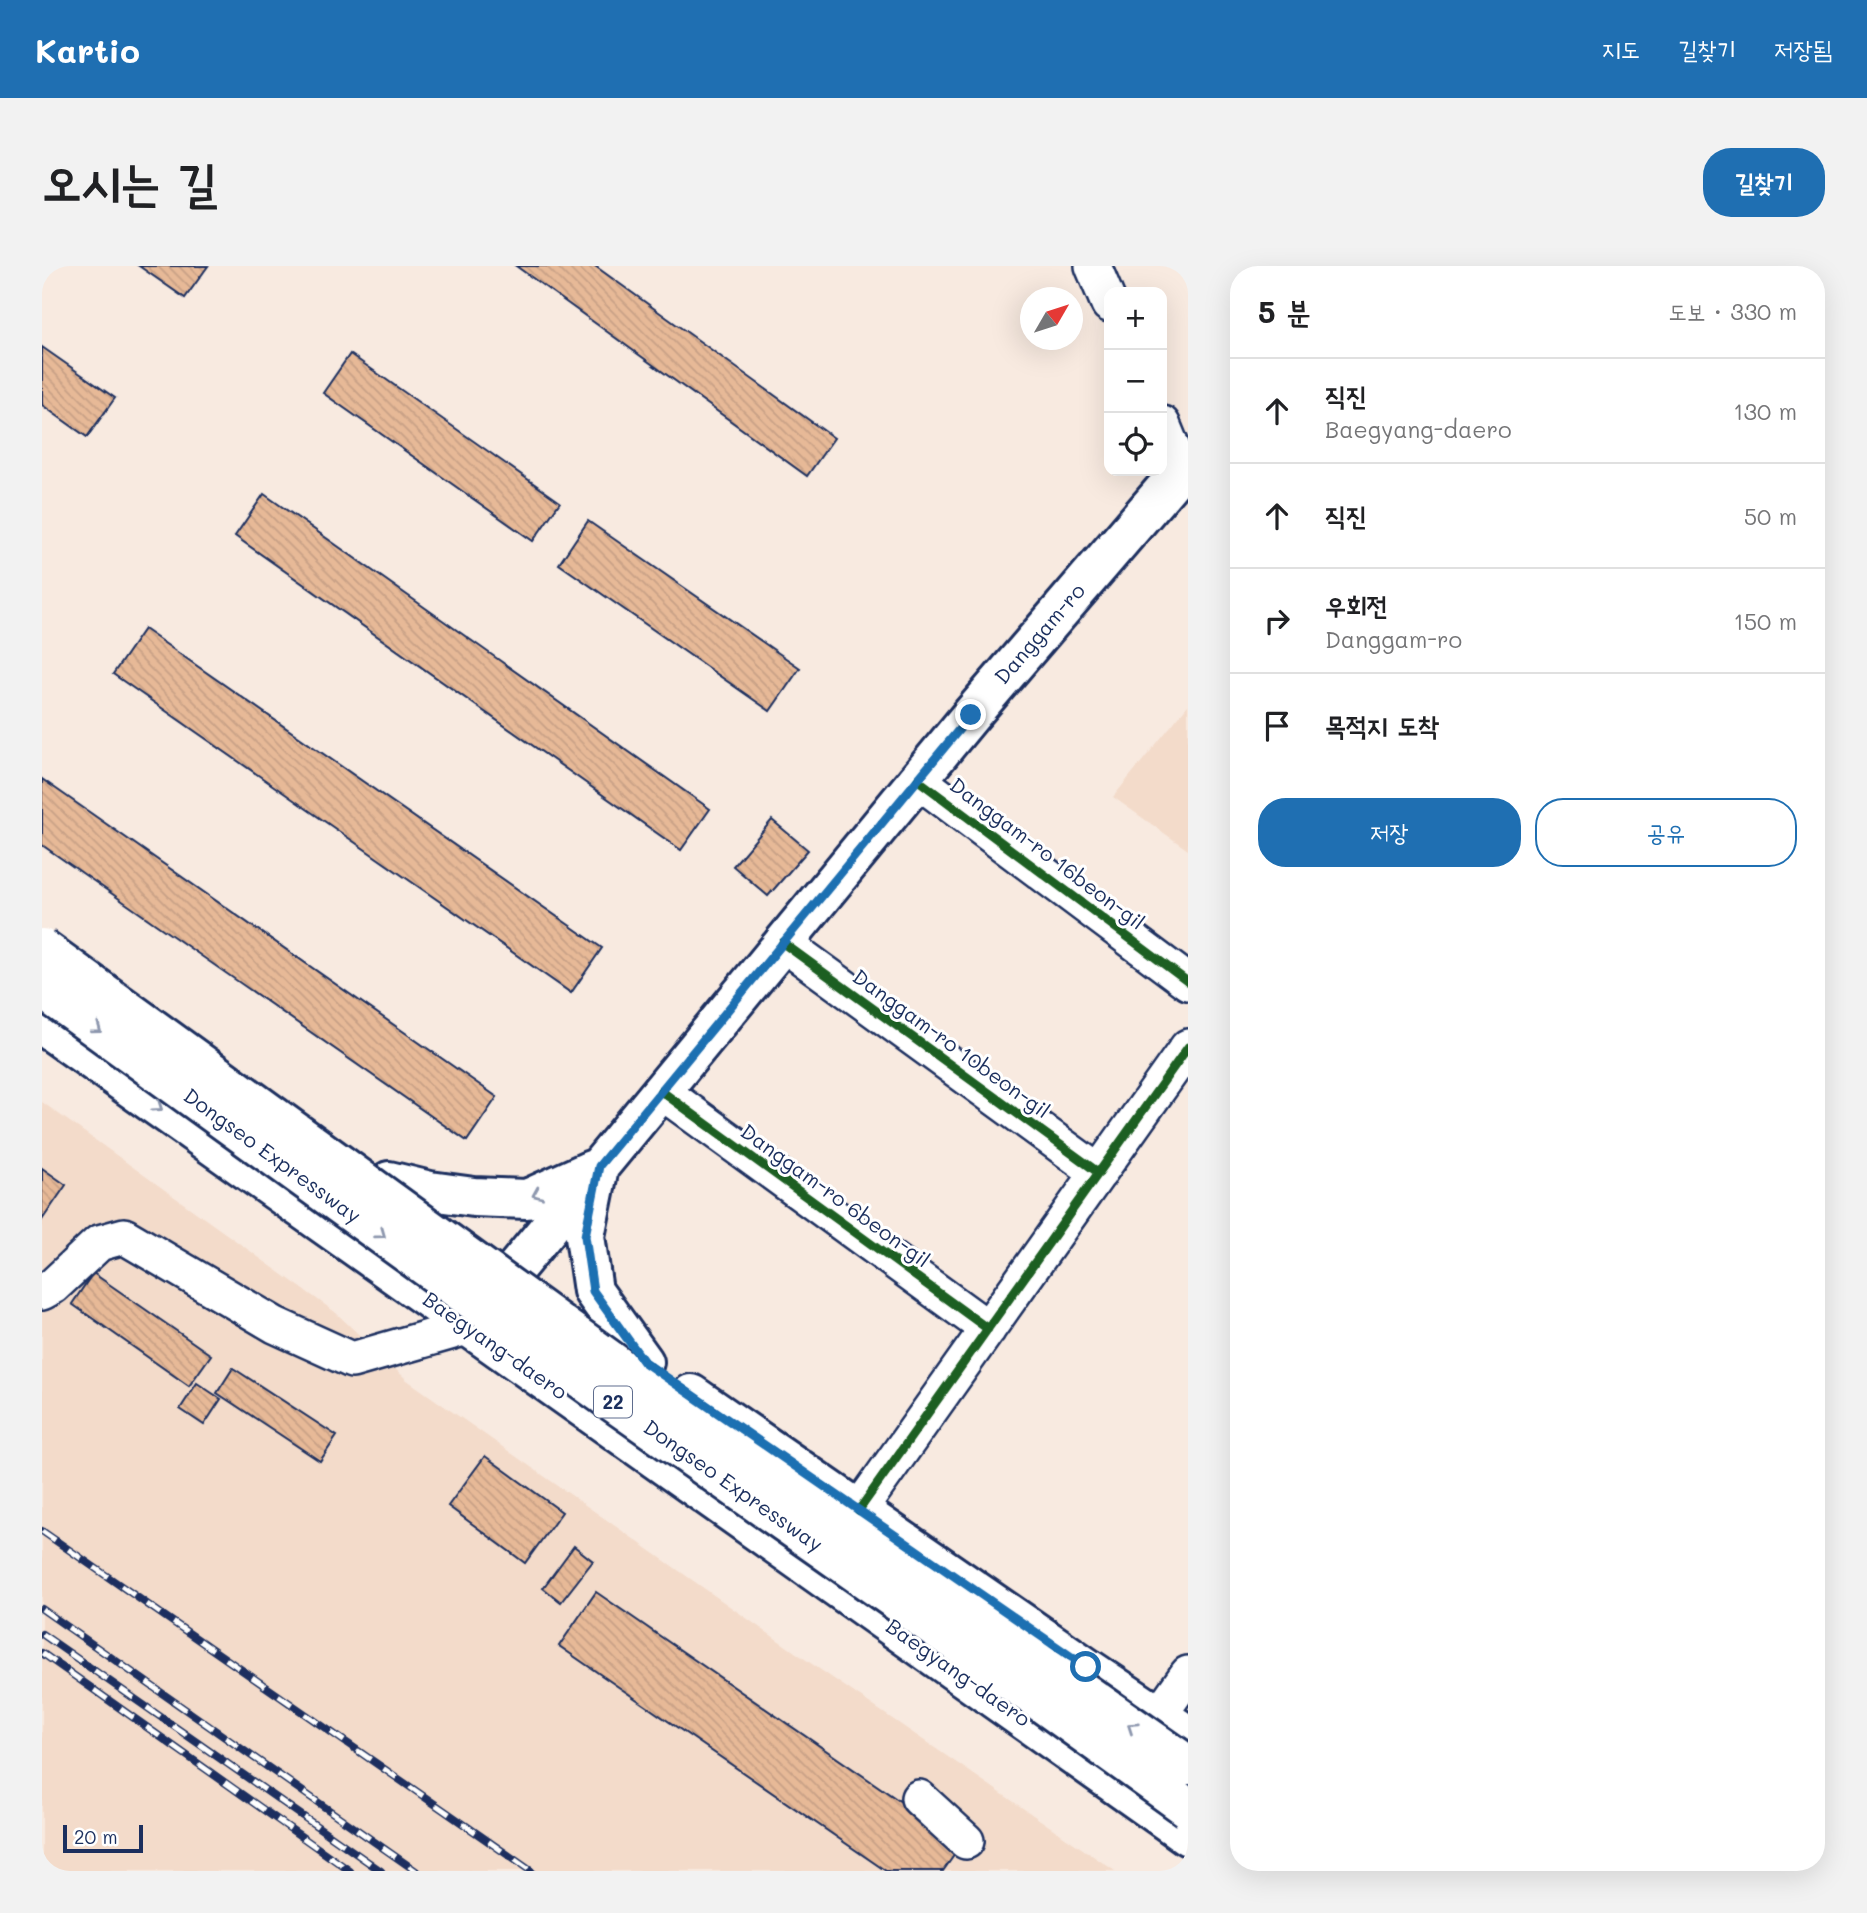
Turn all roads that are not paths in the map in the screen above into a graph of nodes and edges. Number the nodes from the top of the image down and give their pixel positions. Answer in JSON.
{"nodes":[{"id":1,"x":1093,"y":266,"type":"edge"},
{"id":2,"x":1104,"y":292,"type":"edge"},
{"id":3,"x":1167,"y":433,"type":"edge"},
{"id":4,"x":1185,"y":466,"type":"edge"},
{"id":5,"x":918,"y":780,"type":"junction"},
{"id":6,"x":42,"y":932,"type":"edge"},
{"id":7,"x":783,"y":943,"type":"junction"},
{"id":8,"x":42,"y":948,"type":"edge"},
{"id":9,"x":1188,"y":982,"type":"edge"},
{"id":10,"x":42,"y":989,"type":"edge"},
{"id":11,"x":42,"y":1025,"type":"edge"},
{"id":12,"x":1188,"y":1047,"type":"edge"},
{"id":13,"x":661,"y":1091,"type":"junction"},
{"id":14,"x":599,"y":1166,"type":"junction"},
{"id":15,"x":1099,"y":1173,"type":"junction"},
{"id":16,"x":388,"y":1181,"type":"junction"},
{"id":17,"x":513,"y":1271,"type":"junction"},
{"id":18,"x":42,"y":1293,"type":"edge"},
{"id":19,"x":467,"y":1327,"type":"junction"},
{"id":20,"x":988,"y":1329,"type":"junction"},
{"id":21,"x":644,"y":1362,"type":"junction"},
{"id":22,"x":859,"y":1510,"type":"junction"},
{"id":23,"x":1188,"y":1674,"type":"edge"},
{"id":24,"x":1173,"y":1725,"type":"edge"},
{"id":25,"x":1188,"y":1765,"type":"edge"},
{"id":26,"x":919,"y":1798,"type":"dead end"},
{"id":27,"x":1188,"y":1808,"type":"edge"},
{"id":28,"x":1188,"y":1836,"type":"edge"},
{"id":29,"x":967,"y":1841,"type":"dead end"}],
"edges":[{"from":1,"to":2,"type":"street"},
{"from":3,"to":4,"type":"street"},
{"from":4,"to":5,"type":"main road","name":"Danggam-ro"},
{"from":5,"to":7,"type":"main road","name":"Danggam-ro"},
{"from":5,"to":9,"type":"street","name":"Danggam-ro 16beon-gil"},
{"from":6,"to":16,"type":"main road"},
{"from":7,"to":13,"type":"main road","name":"Danggam-ro"},
{"from":7,"to":15,"type":"street","name":"Danggam-ro 10beon-gil"},
{"from":25,"to":8,"type":"main road","name":"Dongseo Expressway","number":"22","one_way":true,"bridge":true},
{"from":10,"to":27,"type":"main road","name":"Dongseo Expressway","number":"22","one_way":true,"bridge":true},
{"from":11,"to":19,"type":"main road","name":"Baegyang-daero","one_way":true},
{"from":12,"to":15,"type":"street"},
{"from":13,"to":14,"type":"main road","name":"Danggam-ro"},
{"from":13,"to":20,"type":"street","name":"Danggam-ro 6beon-gil"},
{"from":14,"to":16,"type":"main road","one_way":true},
{"from":14,"to":17,"type":"main road","name":"Danggam-ro"},
{"from":14,"to":21,"type":"main road"},
{"from":15,"to":20,"type":"street"},
{"from":16,"to":17,"type":"main road"},
{"from":17,"to":19,"type":"main road","name":"Danggam-ro"},
{"from":17,"to":21,"type":"main road"},
{"from":18,"to":19,"type":"street"},
{"from":19,"to":28,"type":"main road","name":"Baegyang-daero"},
{"from":20,"to":22,"type":"street"},
{"from":21,"to":22,"type":"main road"},
{"from":22,"to":24,"type":"main road"},
{"from":23,"to":24,"type":"street"},
{"from":26,"to":29,"type":"street"}]}
